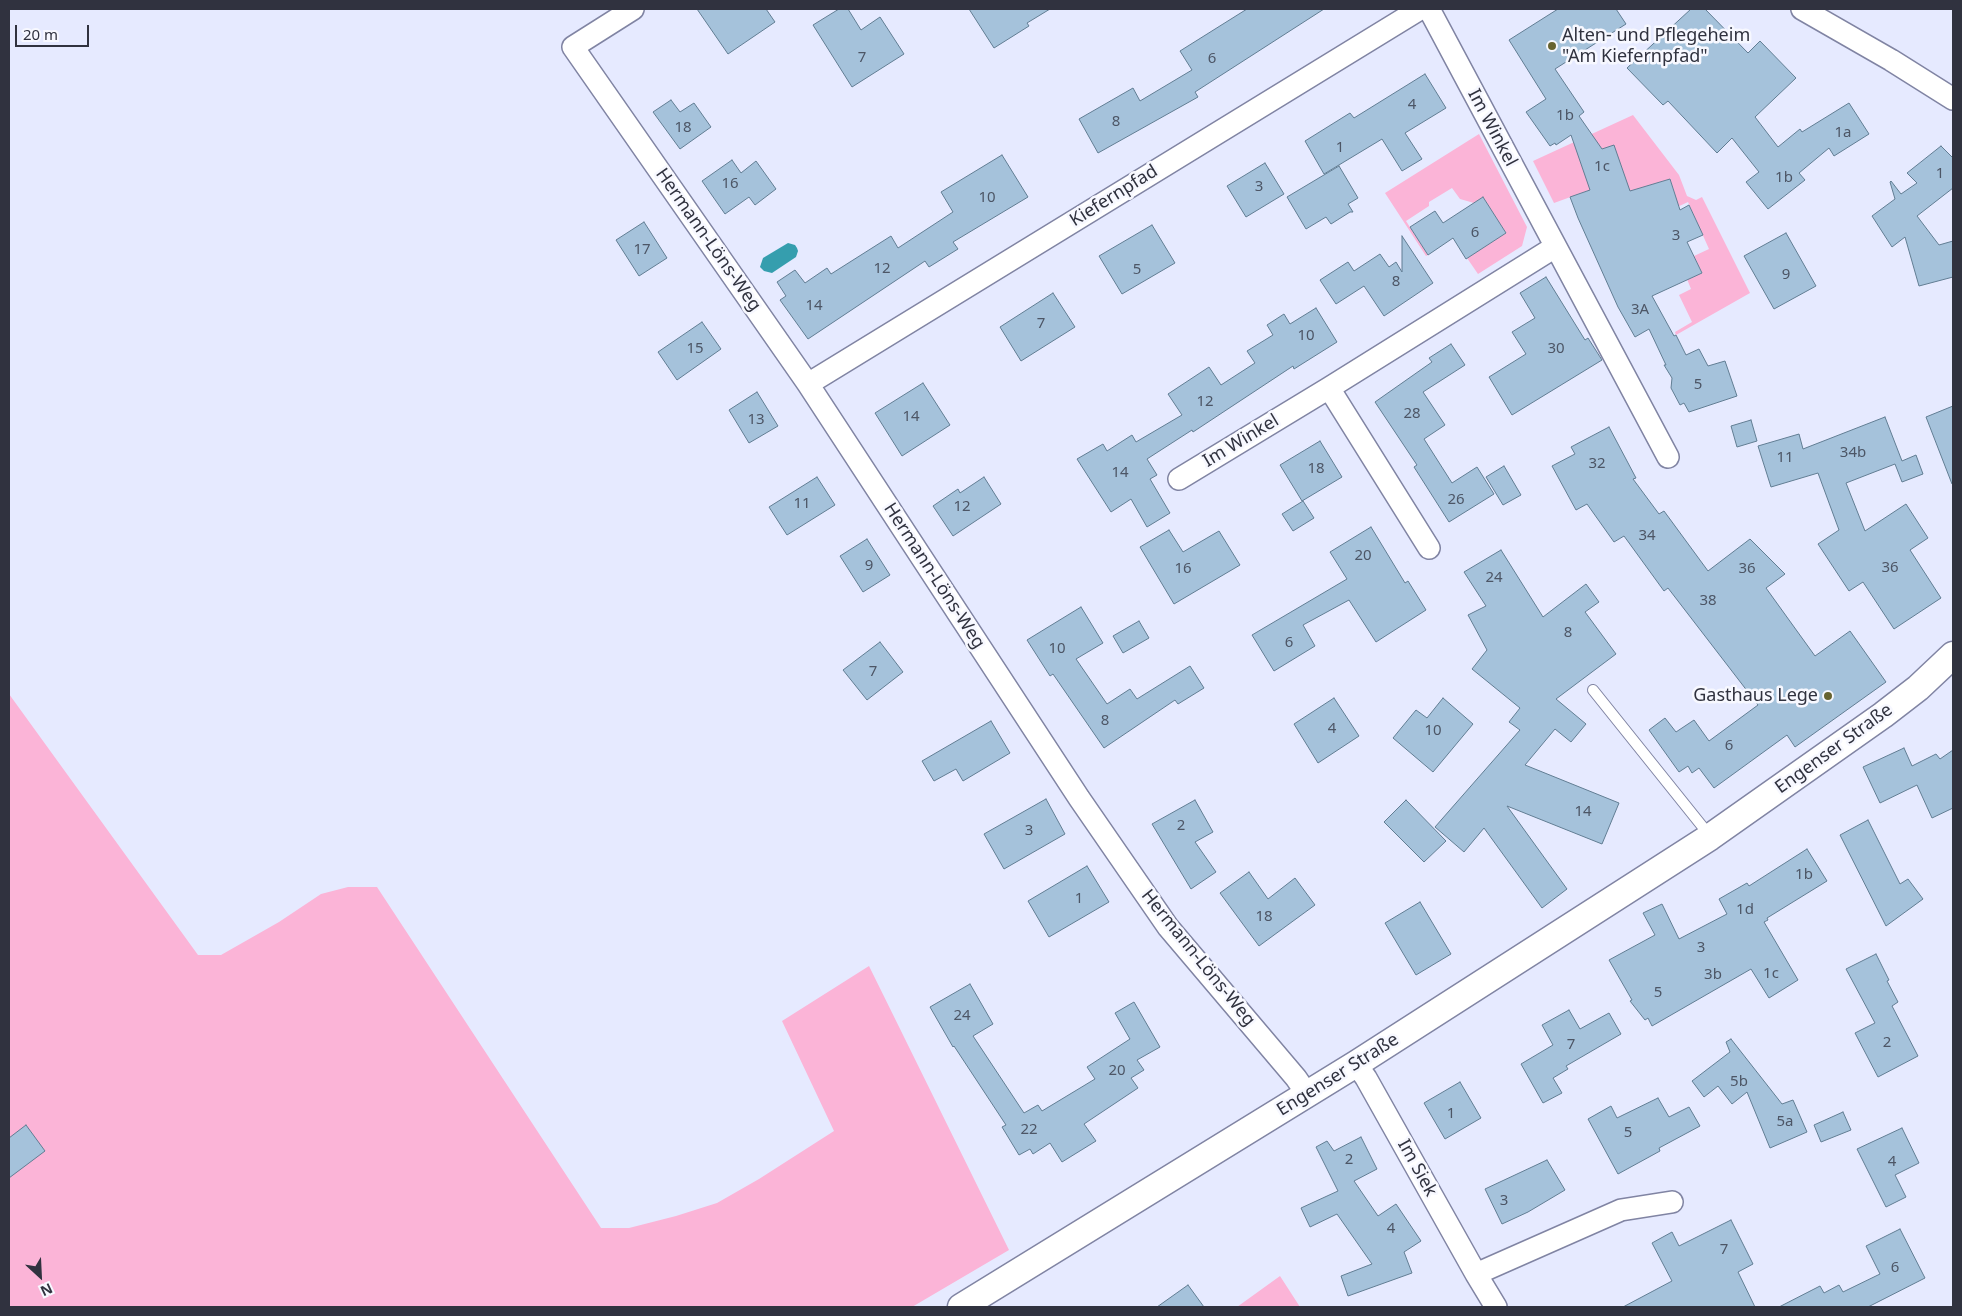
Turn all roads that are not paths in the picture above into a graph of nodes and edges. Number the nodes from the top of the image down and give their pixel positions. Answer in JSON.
{"nodes":[{"id":1,"x":633,"y":9,"type":"edge"},
{"id":2,"x":1420,"y":9,"type":"edge"},
{"id":3,"x":1429,"y":9,"type":"edge"},
{"id":4,"x":1802,"y":9,"type":"edge"},
{"id":5,"x":1953,"y":99,"type":"edge"},
{"id":6,"x":1555,"y":247,"type":"junction"},
{"id":7,"x":808,"y":384,"type":"junction"},
{"id":8,"x":1329,"y":388,"type":"junction"},
{"id":9,"x":1668,"y":457,"type":"dead end"},
{"id":10,"x":1179,"y":479,"type":"dead end"},
{"id":11,"x":1429,"y":548,"type":"dead end"},
{"id":12,"x":1953,"y":656,"type":"edge"},
{"id":13,"x":1593,"y":690,"type":"dead end"},
{"id":14,"x":1710,"y":837,"type":"junction"},
{"id":15,"x":1356,"y":1064,"type":"junction"},
{"id":16,"x":1307,"y":1094,"type":"junction"},
{"id":17,"x":1672,"y":1202,"type":"dead end"},
{"id":18,"x":1476,"y":1274,"type":"junction"},
{"id":19,"x":961,"y":1307,"type":"edge"},
{"id":20,"x":1496,"y":1307,"type":"edge"}],
"edges":[{"from":1,"to":7,"type":"street","name":"Hermann-Löns-Weg"},
{"from":2,"to":7,"type":"street","name":"Kiefernpfad"},
{"from":3,"to":6,"type":"street","name":"Im Winkel"},
{"from":4,"to":5,"type":"street"},
{"from":6,"to":8,"type":"street","name":"Im Winkel"},
{"from":6,"to":9,"type":"street","name":"Im Winkel"},
{"from":7,"to":16,"type":"street","name":"Hermann-Löns-Weg"},
{"from":8,"to":10,"type":"street","name":"Im Winkel"},
{"from":8,"to":11,"type":"street"},
{"from":12,"to":14,"type":"street","name":"Engenser Straße"},
{"from":13,"to":14,"type":"lane"},
{"from":14,"to":15,"type":"street","name":"Engenser Straße"},
{"from":15,"to":16,"type":"street","name":"Engenser Straße"},
{"from":15,"to":18,"type":"street","name":"Im Siek"},
{"from":16,"to":19,"type":"street","name":"Engenser Straße"},
{"from":17,"to":18,"type":"street"},
{"from":18,"to":20,"type":"street","name":"Im Siek"}]}
